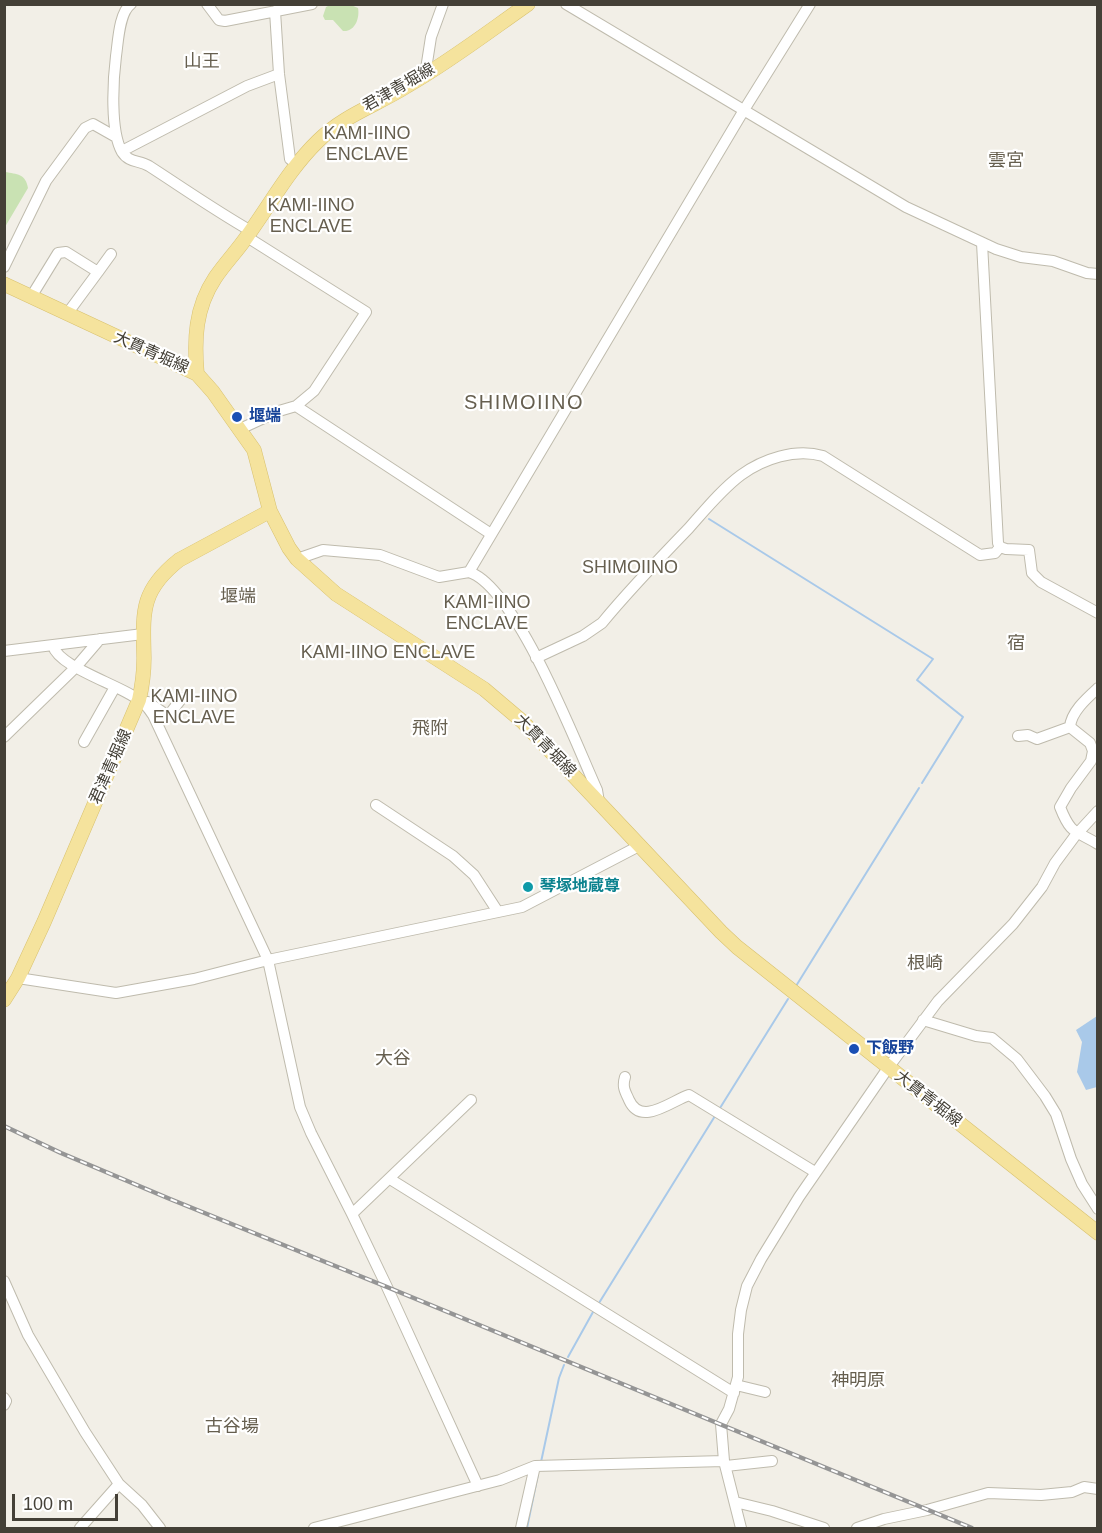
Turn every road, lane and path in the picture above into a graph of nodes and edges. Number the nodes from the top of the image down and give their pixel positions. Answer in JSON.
{"nodes":[{"id":1,"x":131,"y":4,"type":"edge"},
{"id":2,"x":207,"y":4,"type":"edge"},
{"id":3,"x":312,"y":4,"type":"edge"},
{"id":4,"x":443,"y":4,"type":"edge"},
{"id":5,"x":528,"y":4,"type":"edge"},
{"id":6,"x":566,"y":4,"type":"edge"},
{"id":7,"x":810,"y":4,"type":"edge"},
{"id":8,"x":252,"y":10,"type":"edge"},
{"id":9,"x":275,"y":11,"type":"junction"},
{"id":10,"x":428,"y":73,"type":"junction"},
{"id":11,"x":279,"y":74,"type":"junction"},
{"id":12,"x":744,"y":110,"type":"junction"},
{"id":13,"x":116,"y":136,"type":"junction"},
{"id":14,"x":122,"y":151,"type":"junction"},
{"id":15,"x":297,"y":164,"type":"junction"},
{"id":16,"x":249,"y":234,"type":"junction"},
{"id":17,"x":982,"y":243,"type":"junction"},
{"id":18,"x":111,"y":254,"type":"dead end"},
{"id":19,"x":4,"y":267,"type":"edge"},
{"id":20,"x":98,"y":272,"type":"junction"},
{"id":21,"x":1098,"y":274,"type":"edge"},
{"id":22,"x":4,"y":284,"type":"edge"},
{"id":23,"x":31,"y":297,"type":"junction"},
{"id":24,"x":68,"y":314,"type":"junction"},
{"id":25,"x":197,"y":374,"type":"junction"},
{"id":26,"x":296,"y":406,"type":"junction"},
{"id":27,"x":240,"y":429,"type":"junction"},
{"id":28,"x":270,"y":511,"type":"junction"},
{"id":29,"x":491,"y":534,"type":"junction"},
{"id":30,"x":1000,"y":547,"type":"junction"},
{"id":31,"x":297,"y":559,"type":"junction"},
{"id":32,"x":469,"y":572,"type":"junction"},
{"id":33,"x":1098,"y":613,"type":"edge"},
{"id":34,"x":143,"y":634,"type":"junction"},
{"id":35,"x":100,"y":639,"type":"junction"},
{"id":36,"x":53,"y":646,"type":"junction"},
{"id":37,"x":4,"y":651,"type":"edge"},
{"id":38,"x":537,"y":657,"type":"junction"},
{"id":39,"x":76,"y":667,"type":"junction"},
{"id":40,"x":115,"y":687,"type":"junction"},
{"id":41,"x":1098,"y":688,"type":"edge"},
{"id":42,"x":140,"y":698,"type":"junction"},
{"id":43,"x":182,"y":698,"type":"dead end"},
{"id":44,"x":1070,"y":727,"type":"junction"},
{"id":45,"x":1018,"y":736,"type":"dead end"},
{"id":46,"x":4,"y":737,"type":"edge"},
{"id":47,"x":84,"y":742,"type":"dead end"},
{"id":48,"x":1095,"y":752,"type":"edge"},
{"id":49,"x":599,"y":802,"type":"junction"},
{"id":50,"x":376,"y":805,"type":"dead end"},
{"id":51,"x":1098,"y":811,"type":"edge"},
{"id":52,"x":1077,"y":834,"type":"junction"},
{"id":53,"x":1098,"y":844,"type":"edge"},
{"id":54,"x":639,"y":846,"type":"junction"},
{"id":55,"x":498,"y":912,"type":"junction"},
{"id":56,"x":268,"y":960,"type":"junction"},
{"id":57,"x":10,"y":988,"type":"edge"},
{"id":58,"x":924,"y":1020,"type":"junction"},
{"id":59,"x":888,"y":1068,"type":"junction"},
{"id":60,"x":625,"y":1077,"type":"dead end"},
{"id":61,"x":471,"y":1100,"type":"dead end"},
{"id":62,"x":815,"y":1172,"type":"junction"},
{"id":63,"x":390,"y":1179,"type":"junction"},
{"id":64,"x":1098,"y":1209,"type":"edge"},
{"id":65,"x":352,"y":1214,"type":"junction"},
{"id":66,"x":1098,"y":1233,"type":"edge"},
{"id":67,"x":4,"y":1281,"type":"edge"},
{"id":68,"x":9,"y":1306,"type":"edge"},
{"id":69,"x":735,"y":1389,"type":"junction"},
{"id":70,"x":765,"y":1392,"type":"dead end"},
{"id":71,"x":4,"y":1398,"type":"edge"},
{"id":72,"x":4,"y":1405,"type":"edge"},
{"id":73,"x":772,"y":1461,"type":"dead end"},
{"id":74,"x":725,"y":1464,"type":"junction"},
{"id":75,"x":535,"y":1466,"type":"junction"},
{"id":76,"x":119,"y":1484,"type":"junction"},
{"id":77,"x":477,"y":1486,"type":"junction"},
{"id":78,"x":1098,"y":1489,"type":"edge"},
{"id":79,"x":735,"y":1502,"type":"junction"},
{"id":80,"x":80,"y":1528,"type":"edge"},
{"id":81,"x":160,"y":1528,"type":"edge"},
{"id":82,"x":314,"y":1528,"type":"edge"},
{"id":83,"x":521,"y":1528,"type":"edge"},
{"id":84,"x":741,"y":1528,"type":"edge"},
{"id":85,"x":824,"y":1528,"type":"edge"},
{"id":86,"x":856,"y":1528,"type":"edge"}],
"edges":[{"from":1,"to":13,"type":"street"},
{"from":2,"to":8,"type":"street"},
{"from":3,"to":9,"type":"street"},
{"from":4,"to":10,"type":"street"},
{"from":5,"to":10,"type":"main road","name":"君津青堀線"},
{"from":6,"to":12,"type":"street"},
{"from":7,"to":12,"type":"street"},
{"from":8,"to":9,"type":"street"},
{"from":9,"to":11,"type":"street"},
{"from":10,"to":15,"type":"main road","name":"君津青堀線"},
{"from":11,"to":14,"type":"street"},
{"from":11,"to":15,"type":"street"},
{"from":12,"to":17,"type":"street"},
{"from":12,"to":29,"type":"street"},
{"from":13,"to":14,"type":"street"},
{"from":13,"to":19,"type":"street"},
{"from":14,"to":16,"type":"street"},
{"from":15,"to":16,"type":"main road","name":"君津青堀線"},
{"from":16,"to":25,"type":"main road","name":"君津青堀線"},
{"from":16,"to":26,"type":"street"},
{"from":17,"to":21,"type":"street"},
{"from":17,"to":30,"type":"street"},
{"from":18,"to":20,"type":"street"},
{"from":20,"to":23,"type":"street"},
{"from":20,"to":24,"type":"street"},
{"from":22,"to":23,"type":"main road","name":"大貫青堀線"},
{"from":23,"to":24,"type":"main road","name":"大貫青堀線"},
{"from":24,"to":25,"type":"main road","name":"大貫青堀線"},
{"from":25,"to":27,"type":"main road","name":"大貫青堀線"},
{"from":26,"to":27,"type":"street"},
{"from":26,"to":29,"type":"street"},
{"from":27,"to":28,"type":"main road","name":"大貫青堀線"},
{"from":28,"to":31,"type":"main road","name":"大貫青堀線"},
{"from":28,"to":34,"type":"main road","name":"君津青堀線"},
{"from":29,"to":32,"type":"street"},
{"from":30,"to":33,"type":"street"},
{"from":30,"to":38,"type":"street"},
{"from":31,"to":32,"type":"street"},
{"from":31,"to":49,"type":"main road","name":"大貫青堀線"},
{"from":32,"to":38,"type":"street"},
{"from":34,"to":35,"type":"street"},
{"from":34,"to":42,"type":"main road","name":"君津青堀線"},
{"from":35,"to":36,"type":"street"},
{"from":35,"to":39,"type":"street"},
{"from":36,"to":37,"type":"street"},
{"from":36,"to":39,"type":"street"},
{"from":38,"to":49,"type":"street"},
{"from":39,"to":40,"type":"street"},
{"from":39,"to":46,"type":"street"},
{"from":40,"to":42,"type":"street"},
{"from":40,"to":47,"type":"street"},
{"from":41,"to":44,"type":"street"},
{"from":42,"to":43,"type":"street"},
{"from":42,"to":56,"type":"street"},
{"from":42,"to":57,"type":"main road","name":"君津青堀線"},
{"from":44,"to":45,"type":"street"},
{"from":44,"to":48,"type":"street"},
{"from":48,"to":52,"type":"street"},
{"from":49,"to":54,"type":"main road","name":"大貫青堀線"},
{"from":50,"to":55,"type":"street"},
{"from":51,"to":52,"type":"street"},
{"from":52,"to":53,"type":"street"},
{"from":52,"to":58,"type":"street"},
{"from":54,"to":55,"type":"street"},
{"from":54,"to":59,"type":"main road","name":"大貫青堀線"},
{"from":55,"to":56,"type":"street"},
{"from":56,"to":57,"type":"street"},
{"from":56,"to":65,"type":"street"},
{"from":58,"to":59,"type":"street"},
{"from":58,"to":64,"type":"street"},
{"from":59,"to":62,"type":"street"},
{"from":59,"to":66,"type":"main road","name":"大貫青堀線"},
{"from":60,"to":62,"type":"street"},
{"from":61,"to":63,"type":"street"},
{"from":62,"to":69,"type":"street"},
{"from":63,"to":65,"type":"street"},
{"from":63,"to":69,"type":"street"},
{"from":65,"to":77,"type":"street"},
{"from":67,"to":68,"type":"street"},
{"from":68,"to":76,"type":"street"},
{"from":69,"to":70,"type":"street"},
{"from":69,"to":74,"type":"street"},
{"from":71,"to":72,"type":"street"},
{"from":73,"to":74,"type":"street"},
{"from":74,"to":75,"type":"street"},
{"from":74,"to":79,"type":"street"},
{"from":75,"to":77,"type":"street"},
{"from":75,"to":83,"type":"street"},
{"from":76,"to":80,"type":"street"},
{"from":76,"to":81,"type":"street"},
{"from":77,"to":82,"type":"street"},
{"from":78,"to":86,"type":"street"},
{"from":79,"to":84,"type":"street"},
{"from":79,"to":85,"type":"street"}]}
